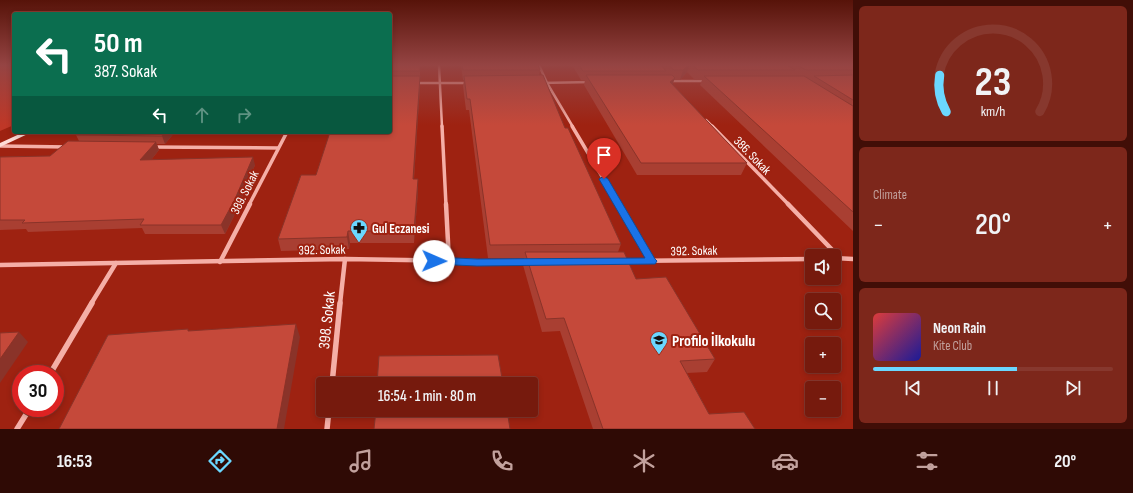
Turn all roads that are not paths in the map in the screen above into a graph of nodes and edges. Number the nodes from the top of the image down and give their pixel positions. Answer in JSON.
{"nodes":[{"id":1,"x":441,"y":85,"type":"edge"},
{"id":2,"x":548,"y":85,"type":"edge"},
{"id":3,"x":702,"y":116,"type":"edge"},
{"id":4,"x":25,"y":134,"type":"edge"},
{"id":5,"x":286,"y":134,"type":"edge"},
{"id":6,"x":0,"y":146,"type":"edge"},
{"id":7,"x":72,"y":147,"type":"edge"},
{"id":8,"x":151,"y":147,"type":"edge"},
{"id":9,"x":278,"y":148,"type":"junction"},
{"id":10,"x":831,"y":249,"type":"edge"},
{"id":11,"x":805,"y":258,"type":"edge"},
{"id":12,"x":841,"y":258,"type":"edge"},
{"id":13,"x":345,"y":259,"type":"junction"},
{"id":14,"x":853,"y":259,"type":"edge"},
{"id":15,"x":449,"y":261,"type":"junction"},
{"id":16,"x":620,"y":261,"type":"edge"},
{"id":17,"x":652,"y":261,"type":"junction"},
{"id":18,"x":220,"y":262,"type":"junction"},
{"id":19,"x":533,"y":262,"type":"edge"},
{"id":20,"x":116,"y":264,"type":"junction"},
{"id":21,"x":0,"y":265,"type":"edge"},
{"id":22,"x":55,"y":365,"type":"edge"},
{"id":23,"x":333,"y":377,"type":"edge"},
{"id":24,"x":24,"y":417,"type":"edge"},
{"id":25,"x":328,"y":417,"type":"edge"},
{"id":26,"x":17,"y":429,"type":"edge"},
{"id":27,"x":327,"y":429,"type":"edge"}],
"edges":[{"from":1,"to":15,"type":"street"},
{"from":2,"to":17,"type":"street"},
{"from":3,"to":10,"type":"street","name":"386. Sokak"},
{"from":4,"to":6,"type":"main road"},
{"from":5,"to":9,"type":"street","name":"389. Sokak"},
{"from":6,"to":7,"type":"street"},
{"from":8,"to":9,"type":"street"},
{"from":9,"to":18,"type":"street","name":"389. Sokak"},
{"from":11,"to":17,"type":"street","name":"392. Sokak"},
{"from":12,"to":14,"type":"street"},
{"from":13,"to":15,"type":"street","name":"392. Sokak"},
{"from":13,"to":18,"type":"street","name":"392. Sokak"},
{"from":13,"to":23,"type":"street","name":"398. Sokak"},
{"from":15,"to":19,"type":"street","name":"392. Sokak"},
{"from":16,"to":17,"type":"street","name":"392. Sokak"},
{"from":18,"to":20,"type":"street","name":"392. Sokak"},
{"from":20,"to":21,"type":"street","name":"392. Sokak"},
{"from":20,"to":22,"type":"street"},
{"from":24,"to":26,"type":"street"},
{"from":25,"to":27,"type":"street"}]}
